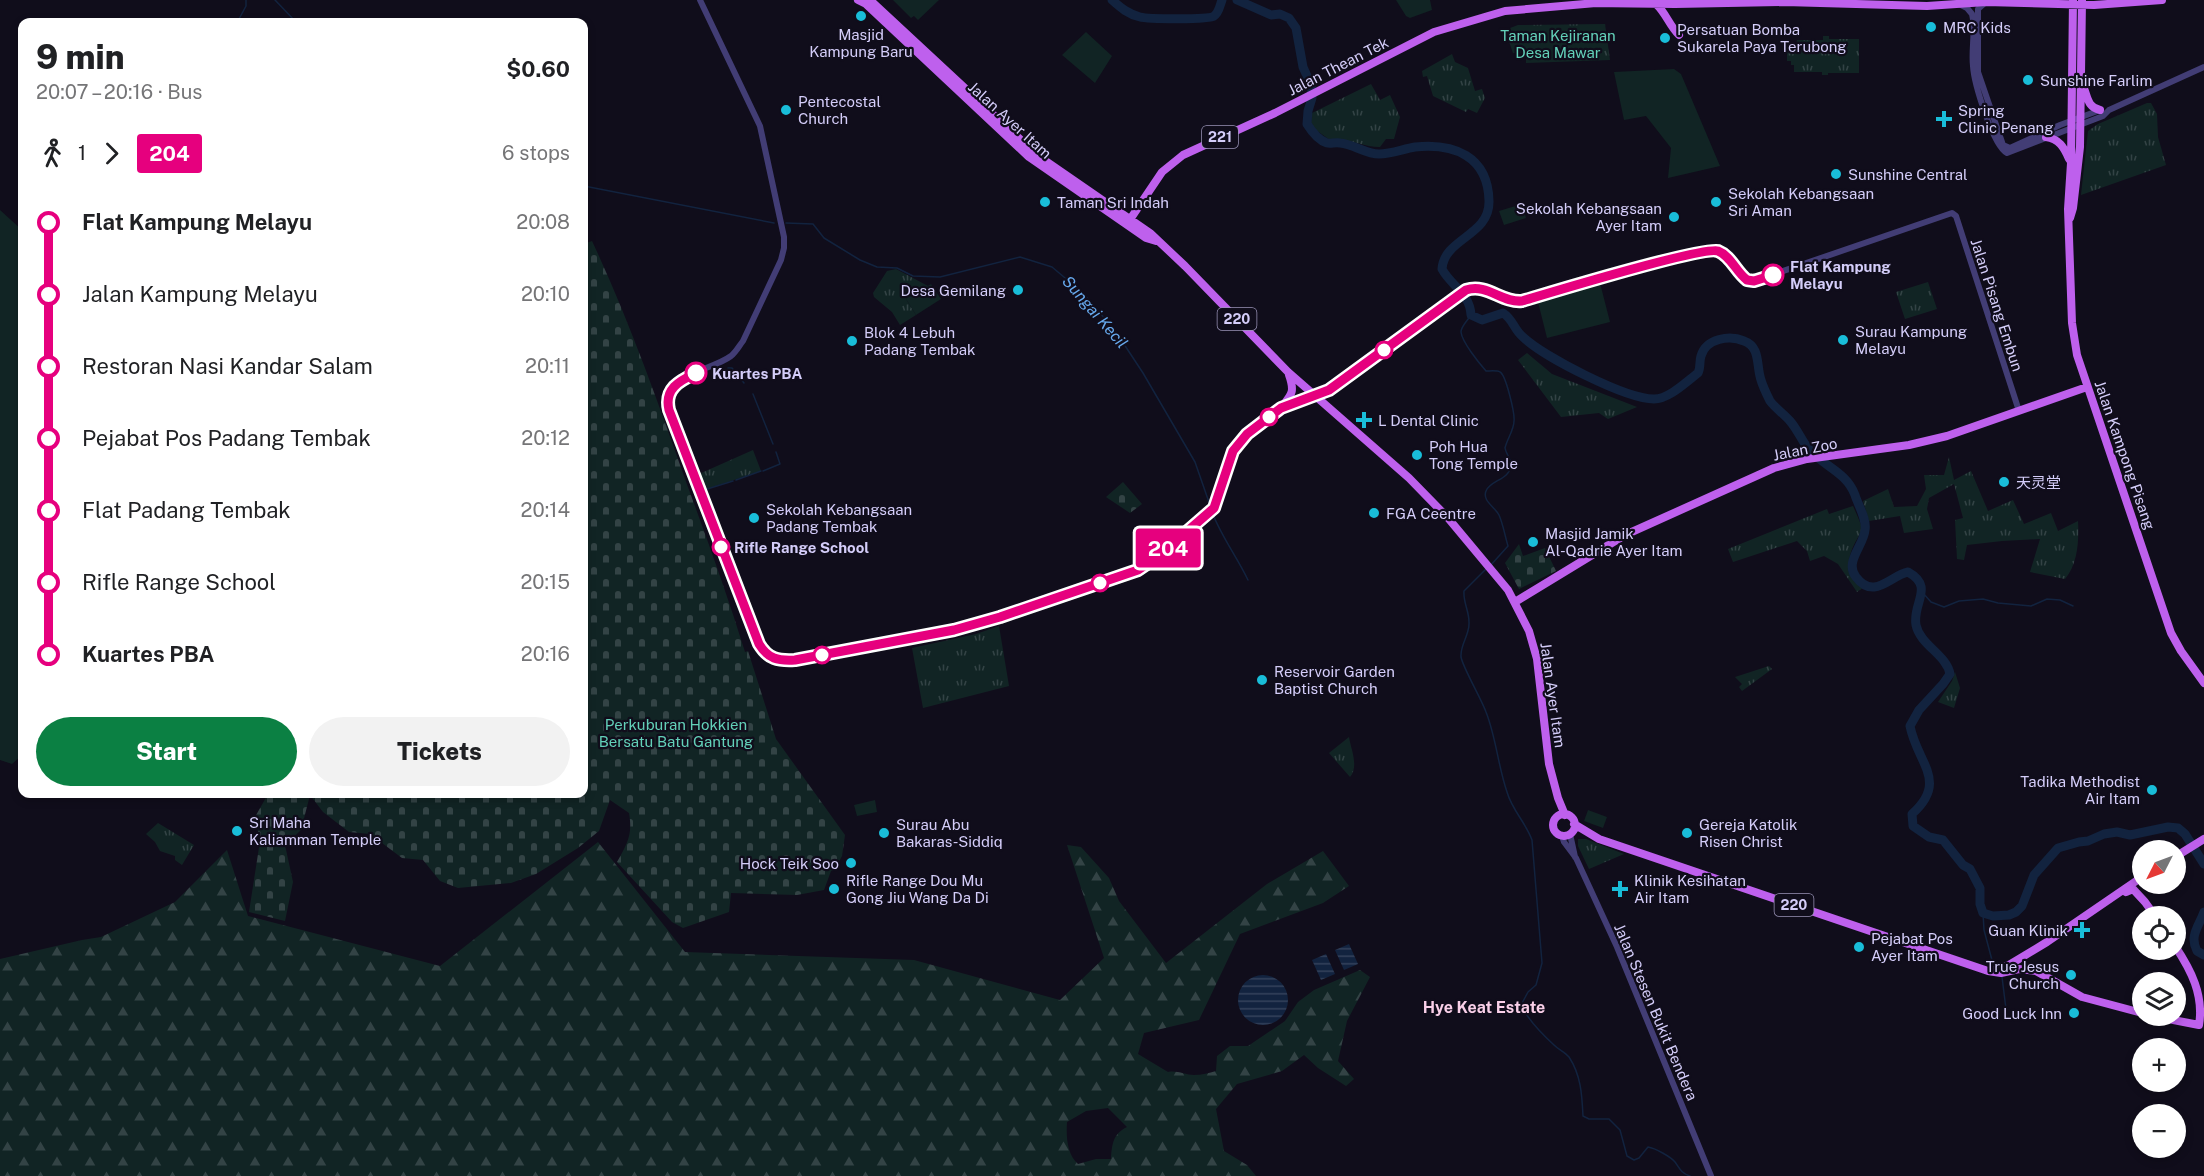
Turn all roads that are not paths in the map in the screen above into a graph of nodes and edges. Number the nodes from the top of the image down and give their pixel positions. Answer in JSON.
{"nodes":[{"id":1,"x":702,"y":0,"type":"edge"},
{"id":2,"x":858,"y":0,"type":"edge"},
{"id":3,"x":870,"y":0,"type":"edge"},
{"id":4,"x":1628,"y":0,"type":"edge"},
{"id":5,"x":2162,"y":0,"type":"edge"},
{"id":6,"x":1986,"y":2,"type":"junction"},
{"id":7,"x":2073,"y":2,"type":"edge"},
{"id":8,"x":2082,"y":2,"type":"edge"},
{"id":9,"x":1591,"y":3,"type":"junction"},
{"id":10,"x":1957,"y":3,"type":"junction"},
{"id":11,"x":1656,"y":4,"type":"junction"},
{"id":12,"x":1679,"y":34,"type":"dead end"},
{"id":13,"x":2204,"y":67,"type":"edge"},
{"id":14,"x":2082,"y":81,"type":"junction"},
{"id":15,"x":2100,"y":110,"type":"junction"},
{"id":16,"x":2109,"y":110,"type":"junction"},
{"id":17,"x":2076,"y":122,"type":"junction"},
{"id":18,"x":2046,"y":137,"type":"junction"},
{"id":19,"x":2071,"y":163,"type":"junction"},
{"id":20,"x":1129,"y":222,"type":"junction"},
{"id":21,"x":2069,"y":222,"type":"junction"},
{"id":22,"x":2080,"y":366,"type":"junction"},
{"id":23,"x":1288,"y":372,"type":"junction"},
{"id":24,"x":2087,"y":387,"type":"junction"},
{"id":25,"x":1316,"y":397,"type":"junction"},
{"id":26,"x":1281,"y":408,"type":"junction"},
{"id":27,"x":2019,"y":411,"type":"junction"},
{"id":28,"x":2095,"y":411,"type":"junction"},
{"id":29,"x":1515,"y":602,"type":"junction"},
{"id":30,"x":2204,"y":683,"type":"edge"},
{"id":31,"x":1561,"y":816,"type":"junction"},
{"id":32,"x":1574,"y":824,"type":"junction"},
{"id":33,"x":1568,"y":834,"type":"junction"},
{"id":34,"x":1599,"y":838,"type":"junction"},
{"id":35,"x":2202,"y":840,"type":"edge"},
{"id":36,"x":2186,"y":850,"type":"edge"},
{"id":37,"x":2132,"y":886,"type":"edge"},
{"id":38,"x":2142,"y":894,"type":"edge"},
{"id":39,"x":2110,"y":900,"type":"junction"},
{"id":40,"x":2145,"y":902,"type":"junction"},
{"id":41,"x":2148,"y":906,"type":"edge"},
{"id":42,"x":2047,"y":942,"type":"junction"},
{"id":43,"x":2184,"y":960,"type":"edge"},
{"id":44,"x":1988,"y":971,"type":"junction"},
{"id":45,"x":2036,"y":971,"type":"junction"},
{"id":46,"x":2132,"y":1011,"type":"edge"},
{"id":47,"x":2186,"y":1022,"type":"edge"},
{"id":48,"x":1711,"y":1176,"type":"edge"}],
"edges":[{"from":1,"to":26,"type":"street"},
{"from":2,"to":20,"type":"main road","name":"Jalan Ayer Itam"},
{"from":3,"to":20,"type":"main road","name":"Jalan Ayer Itam"},
{"from":4,"to":9,"type":"main road","name":"Jalan Thean Tek","number":"221"},
{"from":5,"to":8,"type":"main road","name":"Jalan Thean Tek","number":"221"},
{"from":6,"to":7,"type":"main road","name":"Jalan Thean Tek","number":"221"},
{"from":6,"to":10,"type":"main road","name":"Jalan Thean Tek","number":"221"},
{"from":6,"to":17,"type":"street"},
{"from":7,"to":8,"type":"main road","name":"Jalan Thean Tek","number":"221"},
{"from":7,"to":17,"type":"main road","name":"Jalan Kampong Pisang"},
{"from":8,"to":14,"type":"main road","name":"Jalan Kampong Pisang"},
{"from":9,"to":11,"type":"main road","name":"Jalan Thean Tek","number":"221"},
{"from":9,"to":20,"type":"main road","name":"Jalan Thean Tek","number":"221"},
{"from":10,"to":11,"type":"main road","name":"Jalan Thean Tek","number":"221"},
{"from":10,"to":18,"type":"street"},
{"from":11,"to":12,"type":"main road"},
{"from":13,"to":16,"type":"street"},
{"from":14,"to":15,"type":"main road"},
{"from":14,"to":17,"type":"main road","name":"Jalan Kampong Pisang"},
{"from":15,"to":16,"type":"street"},
{"from":15,"to":17,"type":"street"},
{"from":16,"to":17,"type":"street"},
{"from":17,"to":18,"type":"street"},
{"from":17,"to":19,"type":"main road","name":"Jalan Kampong Pisang"},
{"from":17,"to":21,"type":"main road","name":"Jalan Kampong Pisang"},
{"from":18,"to":19,"type":"main road"},
{"from":19,"to":21,"type":"main road","name":"Jalan Kampong Pisang"},
{"from":20,"to":23,"type":"main road","name":"Jalan Ayer Itam","number":"220"},
{"from":21,"to":22,"type":"main road","name":"Jalan Kampong Pisang"},
{"from":22,"to":24,"type":"main road","name":"Jalan Kampong Pisang"},
{"from":22,"to":28,"type":"main road"},
{"from":23,"to":25,"type":"main road","name":"Jalan Ayer Itam","number":"220"},
{"from":23,"to":26,"type":"main road"},
{"from":24,"to":27,"type":"main road","name":"Jalan Zoo"},
{"from":24,"to":28,"type":"main road","name":"Jalan Kampong Pisang"},
{"from":25,"to":26,"type":"street"},
{"from":25,"to":27,"type":"street","name":"Jalan Pisang Embun"},
{"from":25,"to":29,"type":"main road","name":"Jalan Ayer Itam","number":"220"},
{"from":27,"to":29,"type":"main road","name":"Jalan Zoo"},
{"from":28,"to":30,"type":"main road","name":"Jalan Kampong Pisang"},
{"from":29,"to":31,"type":"main road","name":"Jalan Ayer Itam","number":"220"},
{"from":31,"to":32,"type":"main road","number":"220"},
{"from":31,"to":33,"type":"main road","number":"220"},
{"from":32,"to":33,"type":"main road"},
{"from":32,"to":34,"type":"main road","number":"220"},
{"from":33,"to":34,"type":"main road","number":"220"},
{"from":33,"to":48,"type":"street","name":"Jalan Stesen Bukit Bendera"},
{"from":34,"to":44,"type":"main road","number":"220"},
{"from":35,"to":36,"type":"main road"},
{"from":37,"to":39,"type":"main road"},
{"from":38,"to":40,"type":"main road"},
{"from":39,"to":40,"type":"main road"},
{"from":39,"to":42,"type":"main road"},
{"from":40,"to":41,"type":"main road"},
{"from":42,"to":44,"type":"main road"},
{"from":42,"to":45,"type":"main road"},
{"from":43,"to":47,"type":"main road"},
{"from":44,"to":45,"type":"main road"},
{"from":45,"to":46,"type":"main road"}]}
